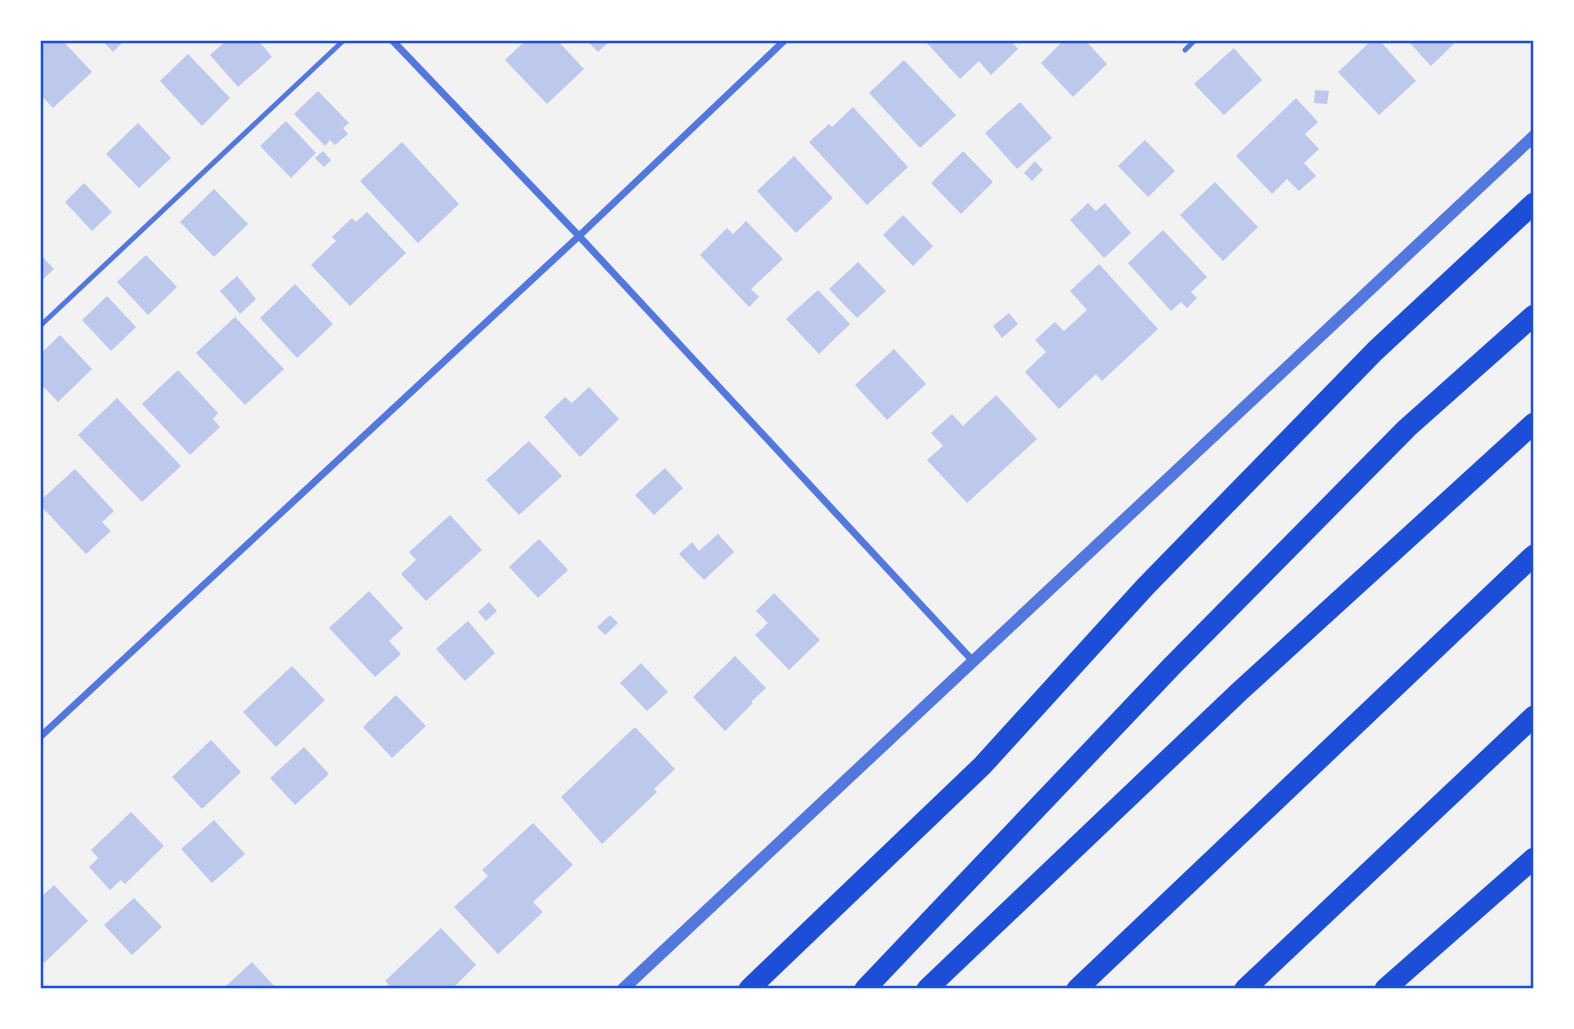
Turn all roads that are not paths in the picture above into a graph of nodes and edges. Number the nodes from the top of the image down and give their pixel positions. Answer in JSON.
{"nodes":[{"id":1,"x":344,"y":40,"type":"edge"},
{"id":2,"x":392,"y":40,"type":"edge"},
{"id":3,"x":785,"y":40,"type":"edge"},
{"id":4,"x":1195,"y":40,"type":"edge"},
{"id":5,"x":1185,"y":50,"type":"dead end"},
{"id":6,"x":1534,"y":135,"type":"edge"},
{"id":7,"x":1534,"y":203,"type":"edge"},
{"id":8,"x":579,"y":236,"type":"junction"},
{"id":9,"x":1534,"y":314,"type":"edge"},
{"id":10,"x":40,"y":326,"type":"edge"},
{"id":11,"x":1534,"y":423,"type":"edge"},
{"id":12,"x":1534,"y":555,"type":"edge"},
{"id":13,"x":972,"y":660,"type":"junction"},
{"id":14,"x":1534,"y":716,"type":"edge"},
{"id":15,"x":40,"y":737,"type":"edge"},
{"id":16,"x":1534,"y":858,"type":"edge"},
{"id":17,"x":623,"y":989,"type":"edge"},
{"id":18,"x":749,"y":989,"type":"edge"},
{"id":19,"x":865,"y":989,"type":"edge"},
{"id":20,"x":927,"y":989,"type":"edge"},
{"id":21,"x":1077,"y":989,"type":"edge"},
{"id":22,"x":1245,"y":989,"type":"edge"},
{"id":23,"x":1385,"y":989,"type":"edge"}],
"edges":[{"from":1,"to":10,"type":"lane"},
{"from":2,"to":8,"type":"street"},
{"from":3,"to":8,"type":"street"},
{"from":4,"to":5,"type":"lane"},
{"from":6,"to":13,"type":"street"},
{"from":7,"to":18,"type":"highway"},
{"from":8,"to":13,"type":"street"},
{"from":8,"to":15,"type":"street"},
{"from":9,"to":19,"type":"highway"},
{"from":11,"to":20,"type":"highway"},
{"from":12,"to":21,"type":"highway"},
{"from":13,"to":17,"type":"street"},
{"from":14,"to":22,"type":"highway"},
{"from":16,"to":23,"type":"highway"}]}
